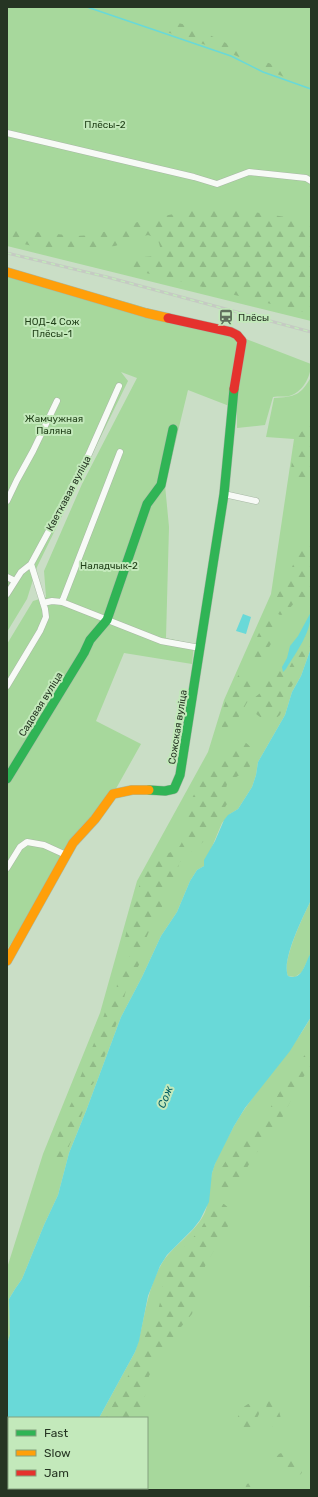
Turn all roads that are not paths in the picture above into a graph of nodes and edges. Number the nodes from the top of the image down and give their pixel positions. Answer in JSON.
{"nodes":[{"id":1,"x":7,"y":133,"type":"edge"},
{"id":2,"x":311,"y":181,"type":"edge"},
{"id":3,"x":7,"y":272,"type":"edge"},
{"id":4,"x":119,"y":386,"type":"dead end"},
{"id":5,"x":57,"y":401,"type":"dead end"},
{"id":6,"x":173,"y":429,"type":"dead end"},
{"id":7,"x":120,"y":452,"type":"dead end"},
{"id":8,"x":224,"y":494,"type":"junction"},
{"id":9,"x":7,"y":501,"type":"edge"},
{"id":10,"x":256,"y":501,"type":"dead end"},
{"id":11,"x":31,"y":564,"type":"junction"},
{"id":12,"x":7,"y":577,"type":"edge"},
{"id":13,"x":15,"y":581,"type":"junction"},
{"id":14,"x":7,"y":594,"type":"edge"},
{"id":15,"x":62,"y":602,"type":"junction"},
{"id":16,"x":43,"y":603,"type":"junction"},
{"id":17,"x":108,"y":620,"type":"junction"},
{"id":18,"x":200,"y":648,"type":"junction"},
{"id":19,"x":7,"y":686,"type":"edge"},
{"id":20,"x":7,"y":779,"type":"edge"},
{"id":21,"x":66,"y":855,"type":"junction"},
{"id":22,"x":9,"y":860,"type":"edge"},
{"id":23,"x":7,"y":868,"type":"edge"},
{"id":24,"x":7,"y":961,"type":"edge"}],
"edges":[{"from":1,"to":2,"type":"street"},
{"from":3,"to":8,"type":"street","name":"Сожская вуліца"},
{"from":4,"to":11,"type":"street","name":"Кветкавая вуліца"},
{"from":5,"to":9,"type":"street"},
{"from":6,"to":17,"type":"street"},
{"from":7,"to":15,"type":"street"},
{"from":8,"to":10,"type":"street"},
{"from":8,"to":18,"type":"street","name":"Сожская вуліца"},
{"from":11,"to":13,"type":"street","name":"Кветкавая вуліца"},
{"from":11,"to":16,"type":"street"},
{"from":12,"to":13,"type":"street"},
{"from":13,"to":14,"type":"street","name":"Кветкавая вуліца"},
{"from":15,"to":16,"type":"street"},
{"from":15,"to":17,"type":"street"},
{"from":16,"to":19,"type":"street"},
{"from":17,"to":18,"type":"street"},
{"from":17,"to":20,"type":"street","name":"Садовая вуліца"},
{"from":18,"to":21,"type":"street","name":"Сожская вуліца"},
{"from":21,"to":22,"type":"street"},
{"from":21,"to":24,"type":"street","name":"Сожская вуліца"},
{"from":22,"to":23,"type":"street"}]}
